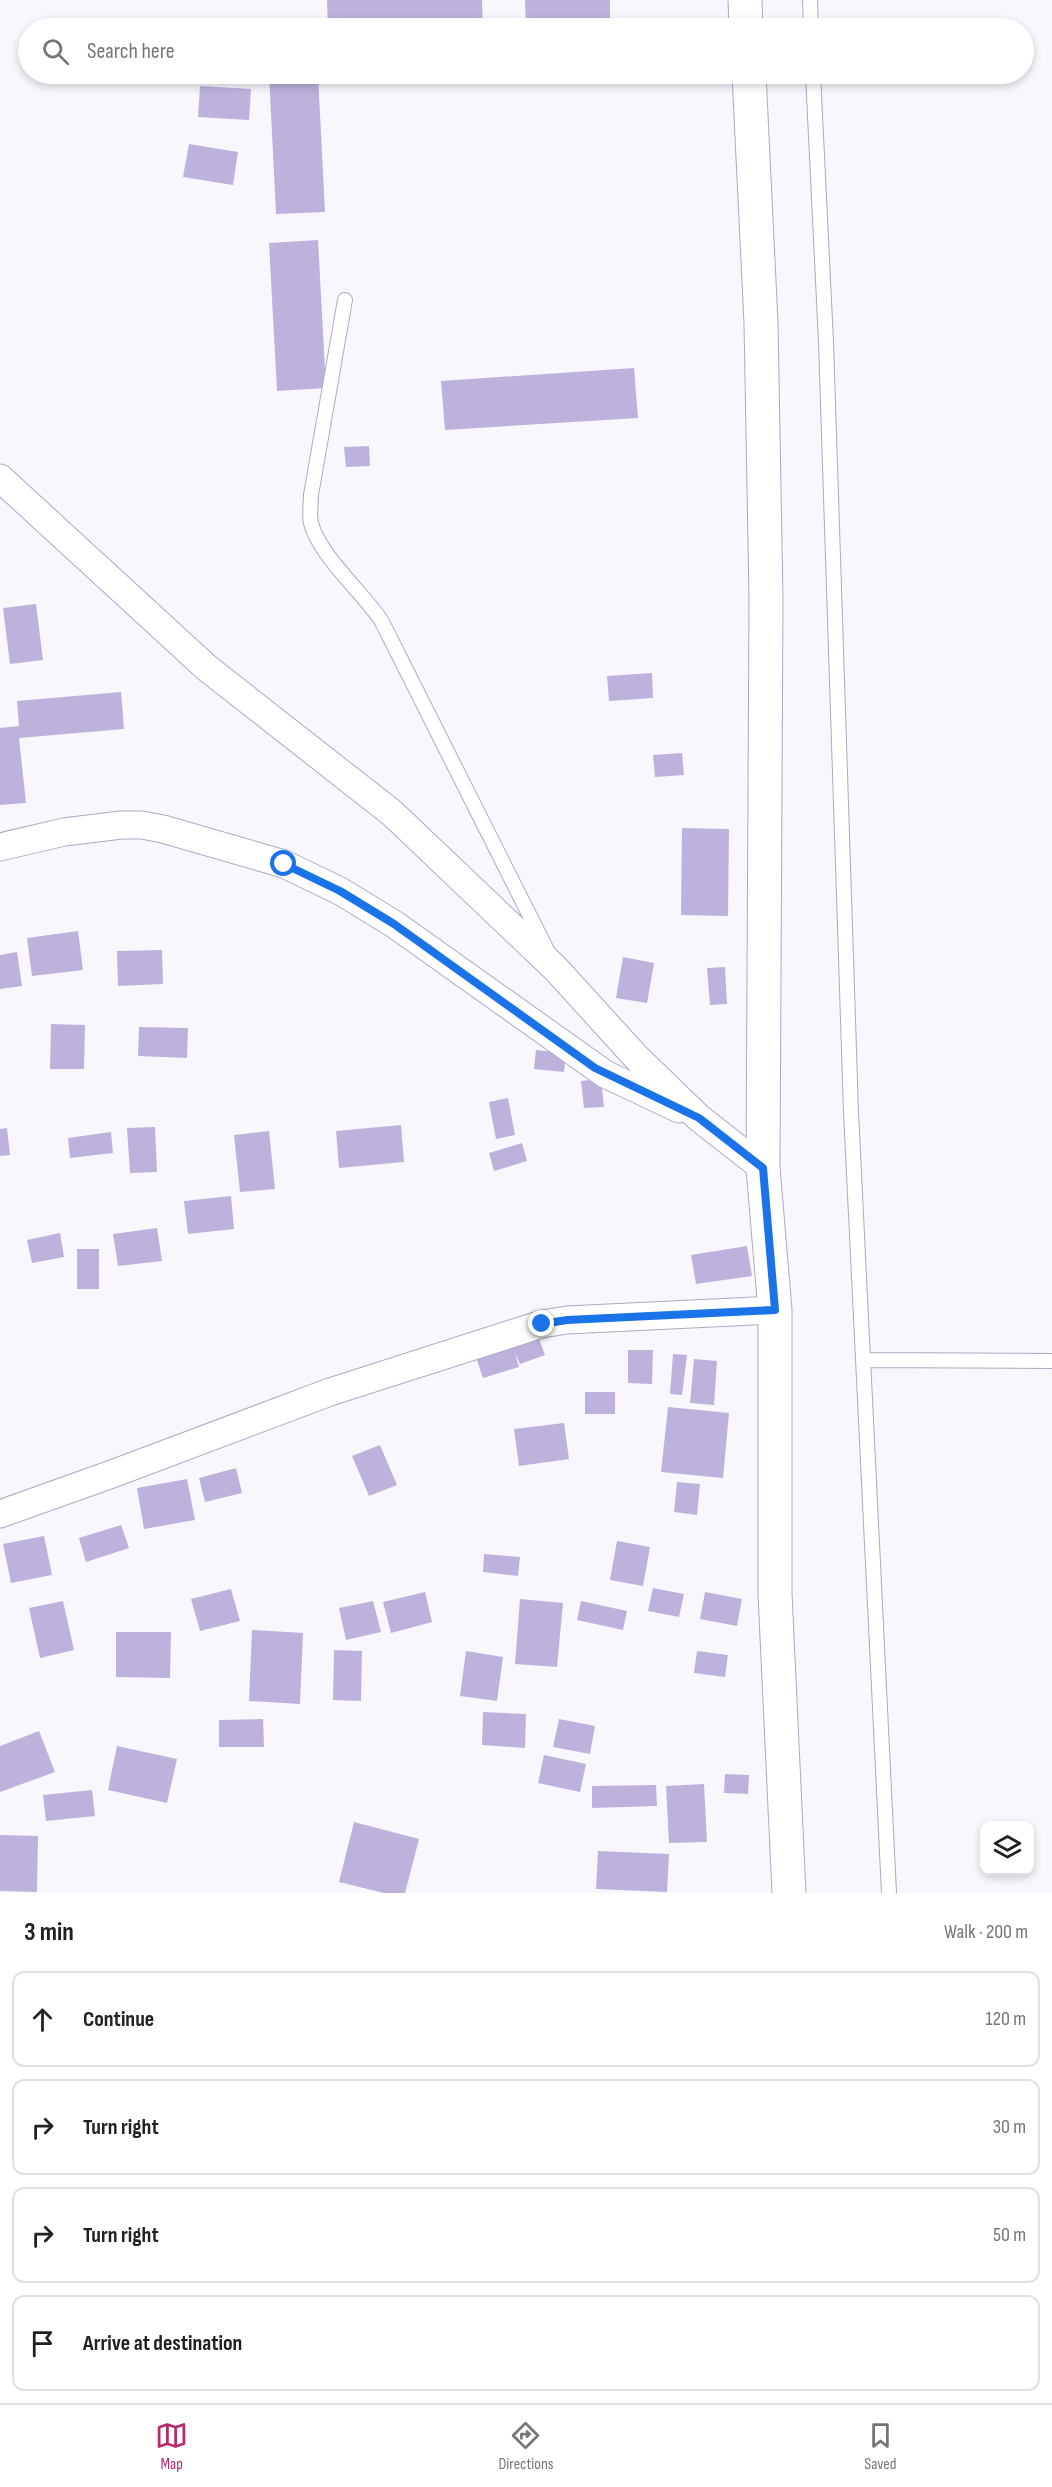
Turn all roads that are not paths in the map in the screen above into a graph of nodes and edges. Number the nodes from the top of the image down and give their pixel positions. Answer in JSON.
{"nodes":[{"id":1,"x":745,"y":0,"type":"edge"},
{"id":2,"x":810,"y":0,"type":"edge"},
{"id":3,"x":746,"y":18,"type":"edge"},
{"id":4,"x":811,"y":18,"type":"edge"},
{"id":5,"x":749,"y":84,"type":"edge"},
{"id":6,"x":813,"y":84,"type":"edge"},
{"id":7,"x":345,"y":300,"type":"dead end"},
{"id":8,"x":0,"y":478,"type":"edge"},
{"id":9,"x":0,"y":847,"type":"edge"},
{"id":10,"x":556,"y":969,"type":"junction"},
{"id":11,"x":699,"y":1118,"type":"junction"},
{"id":12,"x":763,"y":1168,"type":"junction"},
{"id":13,"x":775,"y":1310,"type":"junction"},
{"id":14,"x":864,"y":1360,"type":"junction"},
{"id":15,"x":1052,"y":1361,"type":"edge"},
{"id":16,"x":0,"y":1514,"type":"edge"},
{"id":17,"x":789,"y":1893,"type":"edge"},
{"id":18,"x":889,"y":1893,"type":"edge"}],
"edges":[{"from":1,"to":3,"type":"street"},
{"from":2,"to":4,"type":"lane"},
{"from":5,"to":12,"type":"street"},
{"from":6,"to":14,"type":"lane"},
{"from":7,"to":10,"type":"lane"},
{"from":8,"to":10,"type":"street"},
{"from":9,"to":11,"type":"street"},
{"from":10,"to":11,"type":"street"},
{"from":11,"to":12,"type":"street"},
{"from":12,"to":13,"type":"street"},
{"from":13,"to":16,"type":"street"},
{"from":13,"to":17,"type":"street"},
{"from":14,"to":15,"type":"lane"},
{"from":14,"to":18,"type":"lane"}]}
